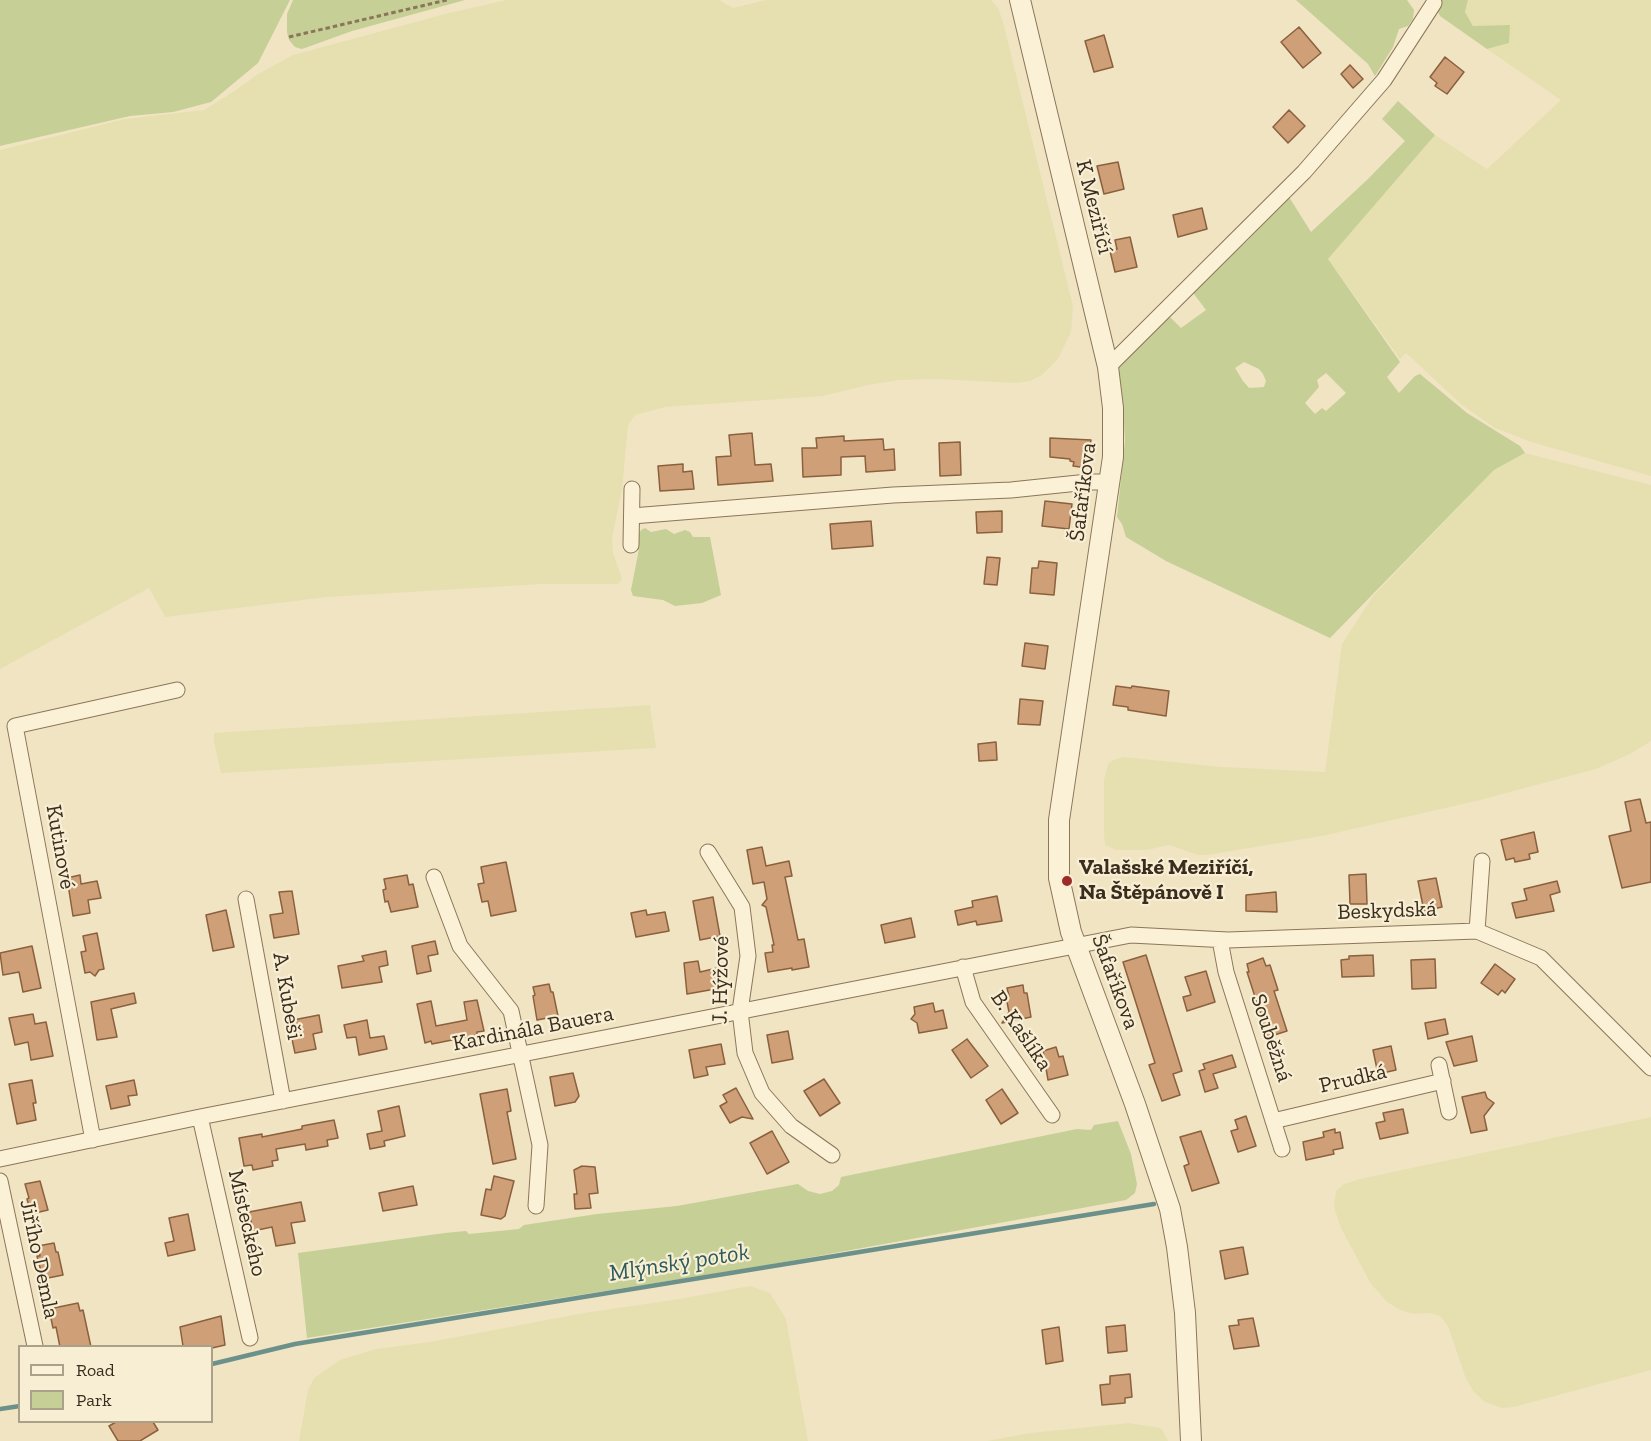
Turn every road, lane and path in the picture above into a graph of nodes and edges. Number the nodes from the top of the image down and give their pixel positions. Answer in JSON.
{"nodes":[{"id":1,"x":447,"y":0,"type":"edge"},
{"id":2,"x":1020,"y":0,"type":"edge"},
{"id":3,"x":1434,"y":3,"type":"dead end"},
{"id":4,"x":289,"y":37,"type":"dead end"},
{"id":5,"x":1108,"y":367,"type":"junction"},
{"id":6,"x":1114,"y":426,"type":"joint"},
{"id":7,"x":1110,"y":482,"type":"junction"},
{"id":8,"x":632,"y":489,"type":"dead end"},
{"id":9,"x":632,"y":516,"type":"junction"},
{"id":10,"x":631,"y":545,"type":"dead end"},
{"id":11,"x":177,"y":690,"type":"dead end"},
{"id":12,"x":708,"y":852,"type":"dead end"},
{"id":13,"x":1482,"y":861,"type":"dead end"},
{"id":14,"x":434,"y":877,"type":"dead end"},
{"id":15,"x":246,"y":899,"type":"dead end"},
{"id":16,"x":1477,"y":931,"type":"junction"},
{"id":17,"x":1220,"y":940,"type":"junction"},
{"id":18,"x":1076,"y":945,"type":"junction"},
{"id":19,"x":963,"y":967,"type":"junction"},
{"id":20,"x":740,"y":1011,"type":"junction"},
{"id":21,"x":520,"y":1054,"type":"junction"},
{"id":22,"x":1439,"y":1065,"type":"dead end"},
{"id":23,"x":1651,"y":1068,"type":"edge"},
{"id":24,"x":1443,"y":1081,"type":"junction"},
{"id":25,"x":283,"y":1101,"type":"junction"},
{"id":26,"x":1449,"y":1112,"type":"dead end"},
{"id":27,"x":1052,"y":1115,"type":"dead end"},
{"id":28,"x":200,"y":1117,"type":"junction"},
{"id":29,"x":1273,"y":1121,"type":"junction"},
{"id":30,"x":93,"y":1140,"type":"junction"},
{"id":31,"x":1282,"y":1149,"type":"dead end"},
{"id":32,"x":832,"y":1155,"type":"dead end"},
{"id":33,"x":0,"y":1160,"type":"edge"},
{"id":34,"x":0,"y":1181,"type":"edge"},
{"id":35,"x":536,"y":1206,"type":"dead end"},
{"id":36,"x":250,"y":1338,"type":"dead end"},
{"id":37,"x":34,"y":1345,"type":"edge"},
{"id":38,"x":1191,"y":1441,"type":"edge"}],
"edges":[{"from":1,"to":4,"type":"path"},
{"from":2,"to":5,"type":"street","name":"K Meziříčí"},
{"from":3,"to":5,"type":"street"},
{"from":5,"to":6,"type":"street","name":"K Meziříčí"},
{"from":6,"to":7,"type":"street","name":"Šafaříkova"},
{"from":7,"to":9,"type":"street"},
{"from":7,"to":18,"type":"street","name":"Šafaříkova"},
{"from":8,"to":9,"type":"street"},
{"from":9,"to":10,"type":"street"},
{"from":11,"to":30,"type":"street","name":"Kutinové"},
{"from":12,"to":20,"type":"street","name":"J. Hýžové"},
{"from":13,"to":16,"type":"street"},
{"from":14,"to":21,"type":"street"},
{"from":15,"to":25,"type":"street","name":"A. Kubeši"},
{"from":16,"to":17,"type":"street","name":"Beskydská"},
{"from":16,"to":23,"type":"street","name":"Beskydská"},
{"from":17,"to":18,"type":"street","name":"Beskydská"},
{"from":17,"to":29,"type":"street","name":"Souběžná"},
{"from":18,"to":19,"type":"street","name":"Kardinála Bauera"},
{"from":18,"to":38,"type":"street","name":"Šafaříkova"},
{"from":19,"to":20,"type":"street","name":"Kardinála Bauera"},
{"from":19,"to":27,"type":"street","name":"B. Kašlíka"},
{"from":20,"to":21,"type":"street","name":"Kardinála Bauera"},
{"from":20,"to":32,"type":"street","name":"J. Hýžové"},
{"from":21,"to":25,"type":"street","name":"Kardinála Bauera"},
{"from":21,"to":35,"type":"street"},
{"from":22,"to":24,"type":"street"},
{"from":24,"to":26,"type":"street"},
{"from":24,"to":29,"type":"street","name":"Prudká"},
{"from":25,"to":28,"type":"street","name":"Kardinála Bauera"},
{"from":28,"to":30,"type":"street","name":"Kardinála Bauera"},
{"from":28,"to":36,"type":"street","name":"Místeckého"},
{"from":29,"to":31,"type":"street","name":"Souběžná"},
{"from":30,"to":33,"type":"street","name":"Kardinála Bauera"},
{"from":34,"to":37,"type":"street","name":"Jiřího Demla"}]}
